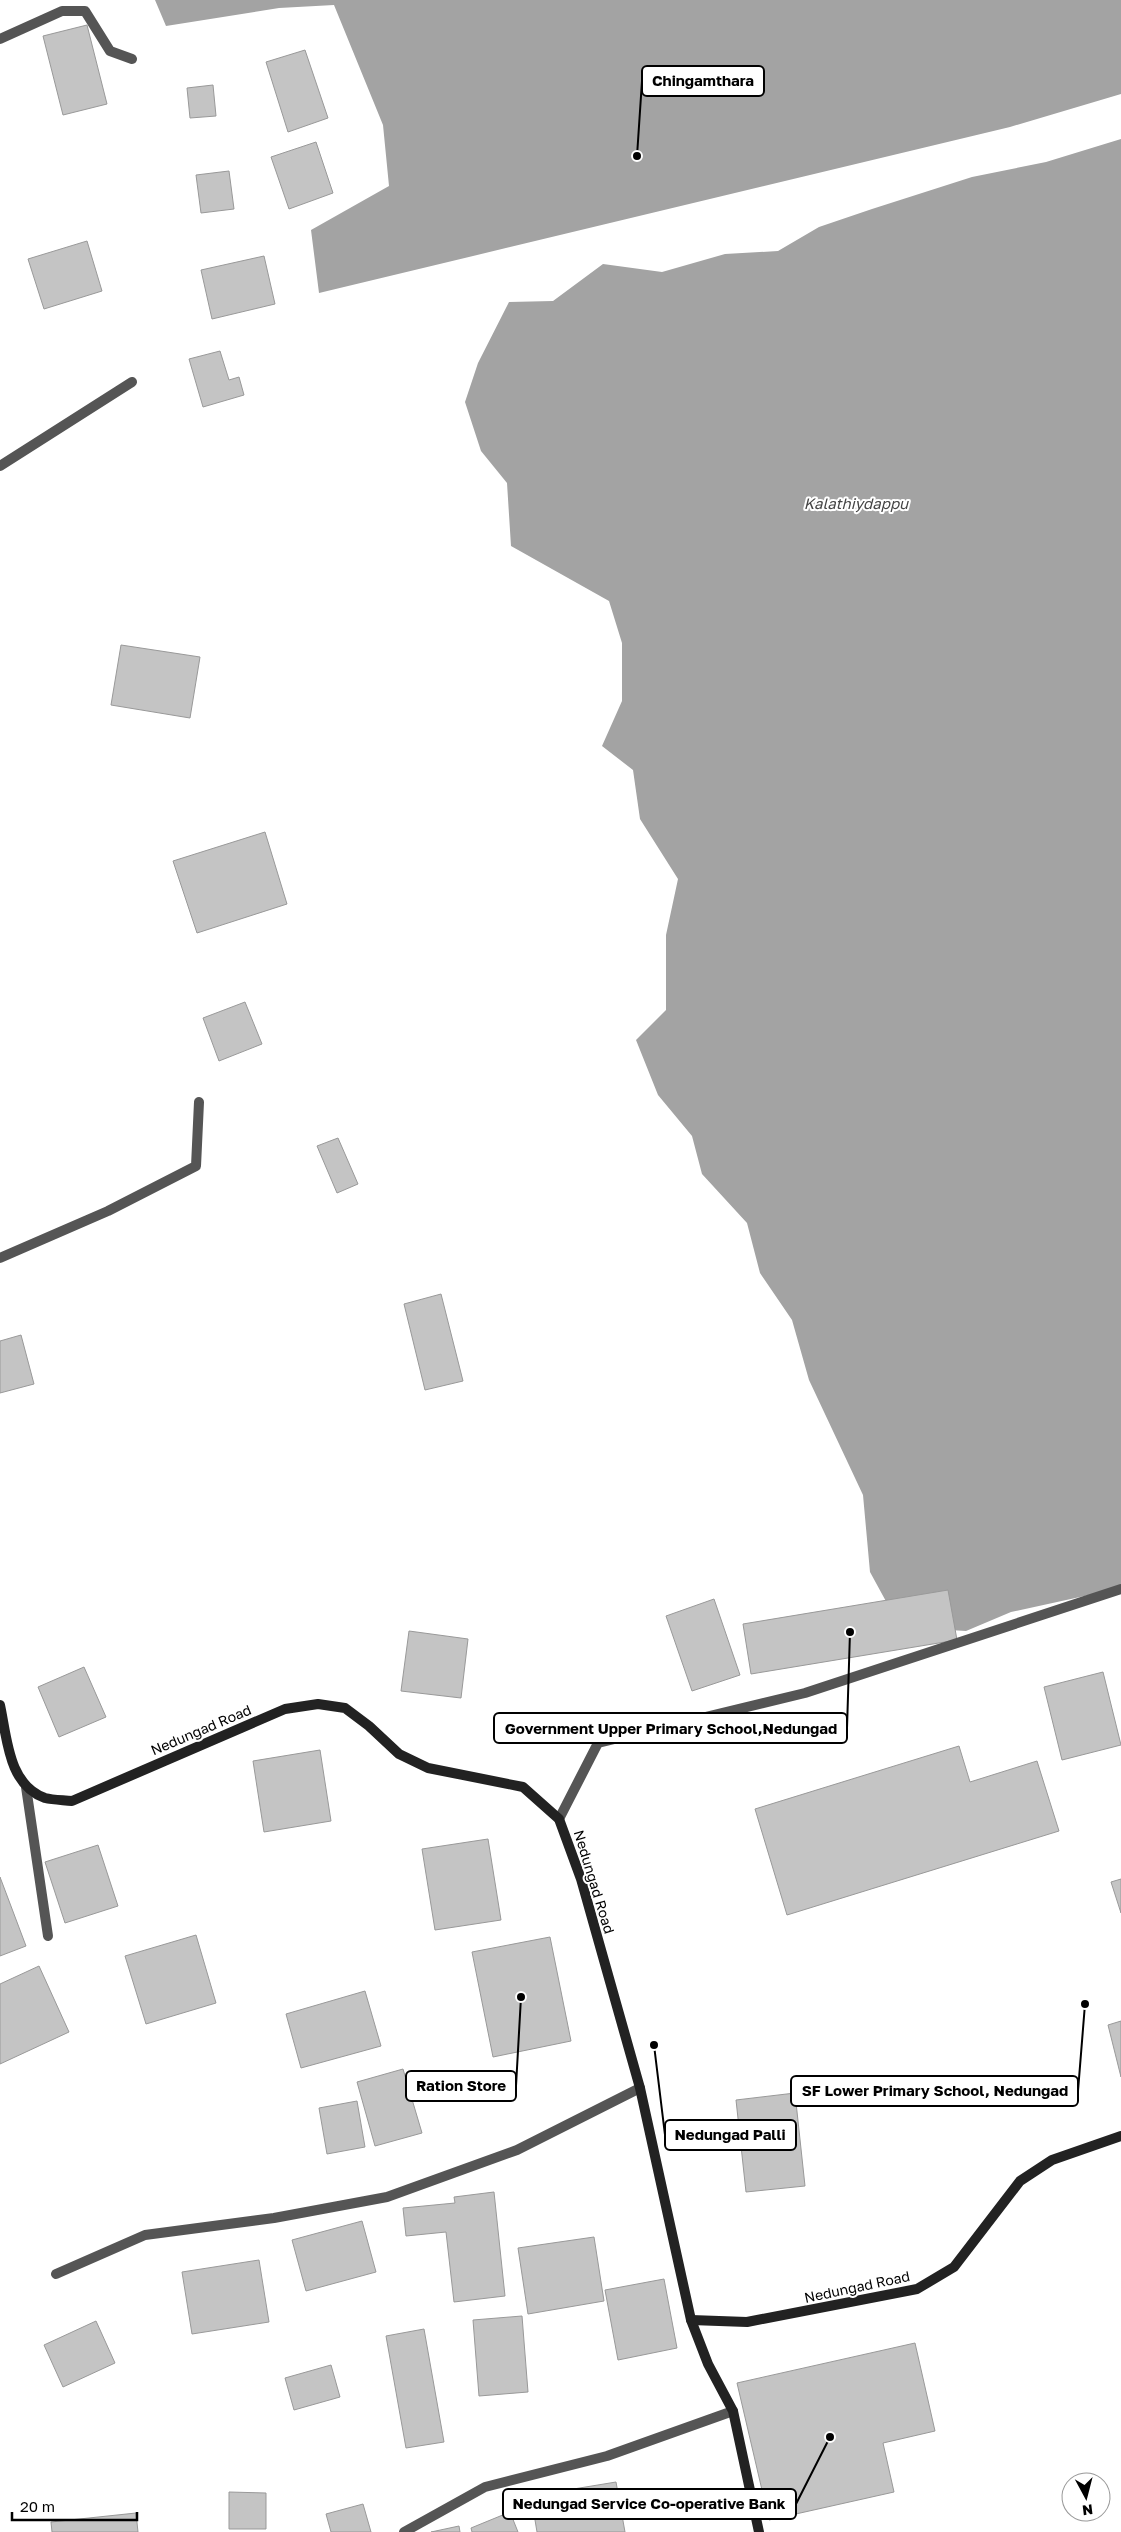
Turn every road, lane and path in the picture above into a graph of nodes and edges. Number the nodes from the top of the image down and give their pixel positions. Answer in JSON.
{"nodes":[{"id":1,"x":0,"y":39,"type":"edge"},
{"id":2,"x":132,"y":59,"type":"dead end"},
{"id":3,"x":132,"y":382,"type":"dead end"},
{"id":4,"x":0,"y":466,"type":"edge"},
{"id":5,"x":199,"y":1102,"type":"dead end"},
{"id":6,"x":0,"y":1258,"type":"edge"},
{"id":7,"x":1121,"y":1589,"type":"edge"},
{"id":8,"x":0,"y":1704,"type":"edge"},
{"id":9,"x":26,"y":1787,"type":"junction"},
{"id":10,"x":558,"y":1819,"type":"junction"},
{"id":11,"x":48,"y":1936,"type":"dead end"},
{"id":12,"x":640,"y":2088,"type":"junction"},
{"id":13,"x":1121,"y":2136,"type":"edge"},
{"id":14,"x":56,"y":2274,"type":"dead end"},
{"id":15,"x":691,"y":2320,"type":"junction"},
{"id":16,"x":733,"y":2411,"type":"junction"},
{"id":17,"x":404,"y":2532,"type":"edge"},
{"id":18,"x":759,"y":2532,"type":"edge"}],
"edges":[{"from":1,"to":2,"type":"street"},
{"from":3,"to":4,"type":"street"},
{"from":5,"to":6,"type":"street"},
{"from":7,"to":10,"type":"street"},
{"from":8,"to":9,"type":"main road"},
{"from":9,"to":10,"type":"main road","name":"Nedungad Road"},
{"from":9,"to":11,"type":"street"},
{"from":10,"to":12,"type":"main road","name":"Nedungad Road"},
{"from":12,"to":14,"type":"street"},
{"from":12,"to":15,"type":"main road","name":"Nedungad Road"},
{"from":13,"to":15,"type":"main road","name":"Nedungad Road"},
{"from":15,"to":16,"type":"main road","name":"Nedungad Road"},
{"from":16,"to":17,"type":"street"},
{"from":16,"to":18,"type":"main road","name":"Nedungad Road"}]}
